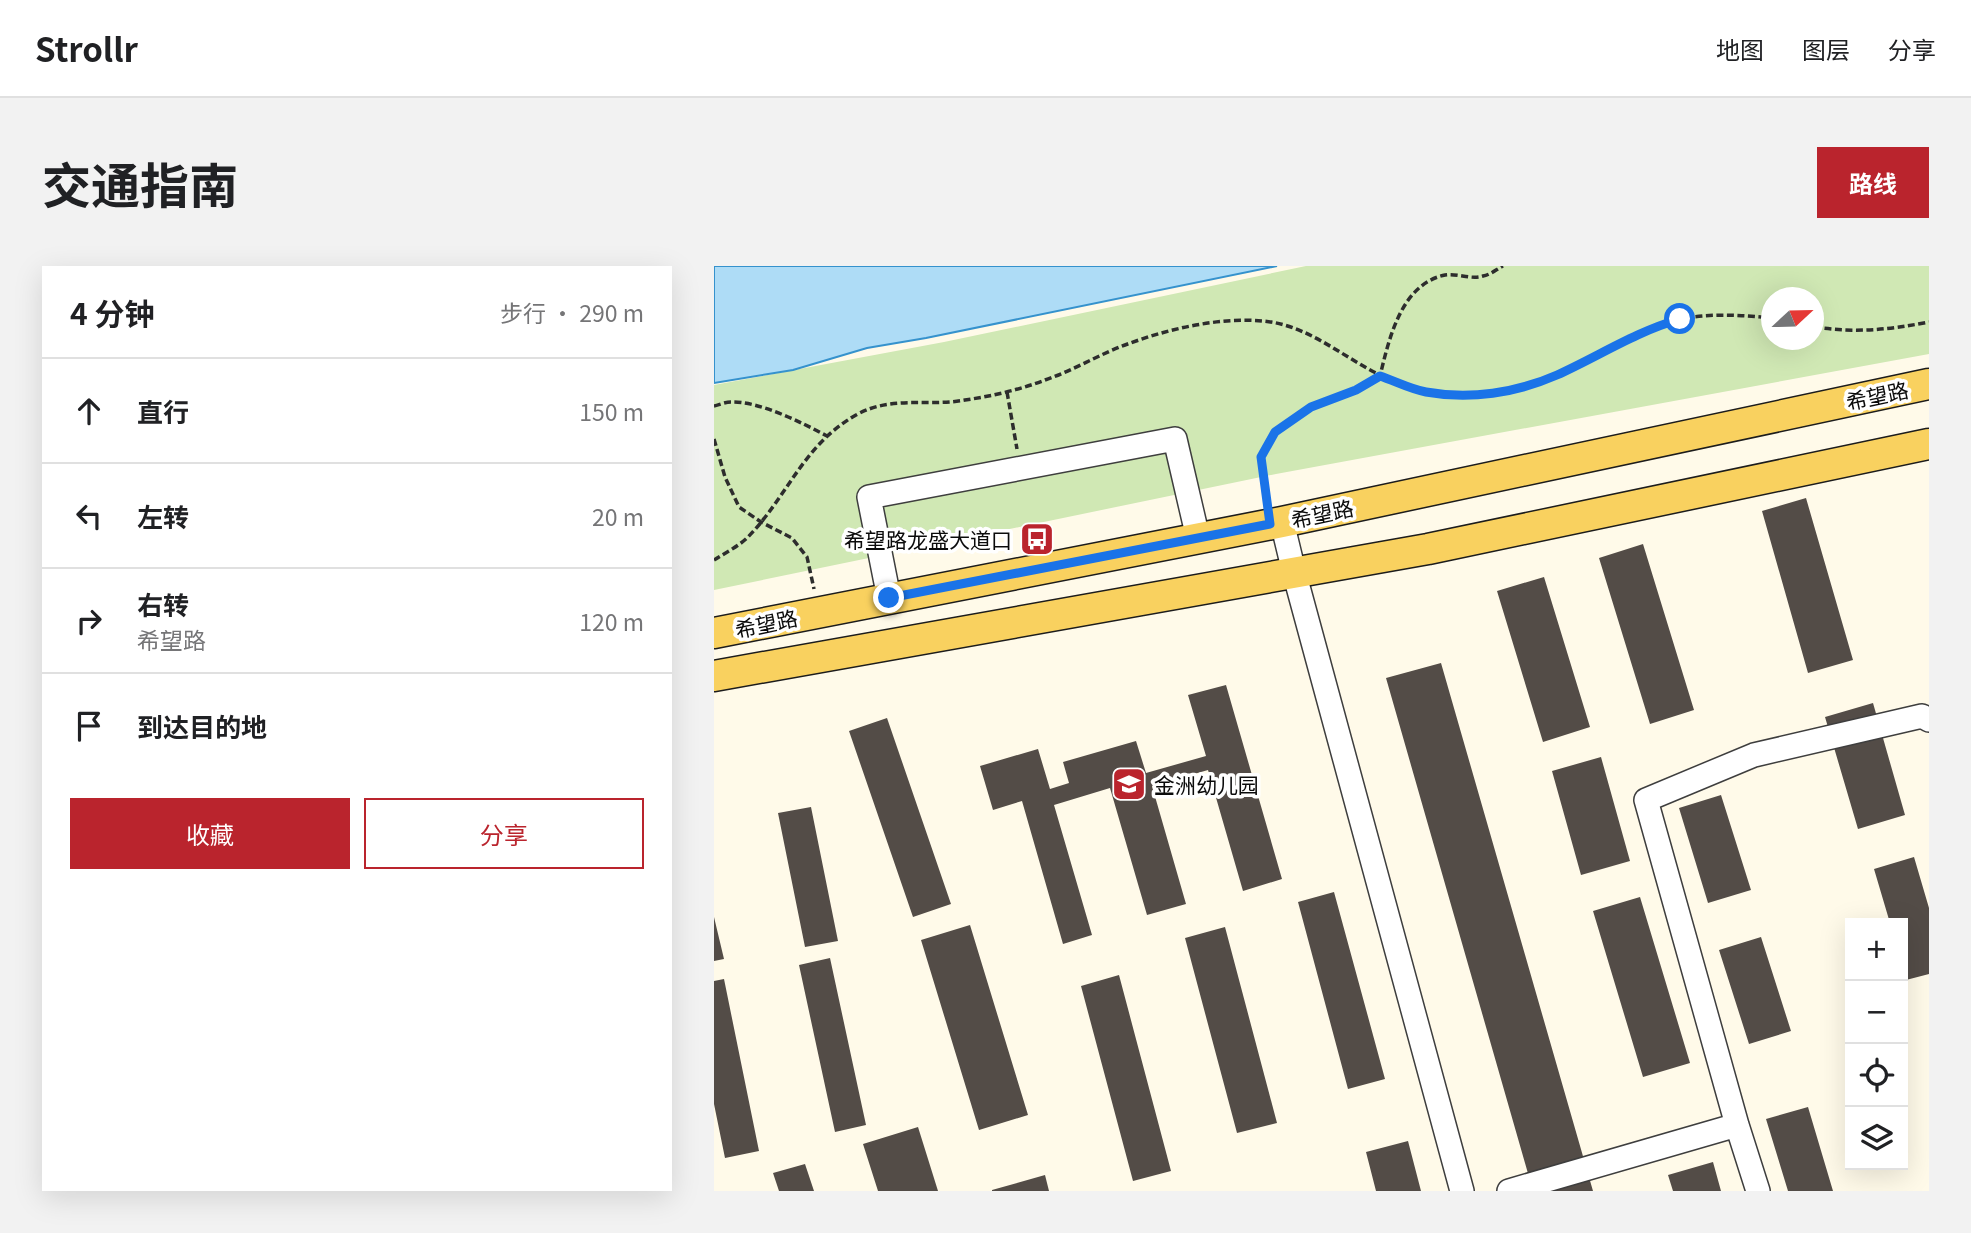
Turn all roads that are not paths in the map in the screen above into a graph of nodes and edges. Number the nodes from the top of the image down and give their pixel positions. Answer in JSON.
{"nodes":[{"id":1,"x":1929,"y":384,"type":"edge"},
{"id":2,"x":1929,"y":444,"type":"edge"},
{"id":3,"x":1276,"y":523,"type":"junction"},
{"id":4,"x":1198,"y":538,"type":"junction"},
{"id":5,"x":1294,"y":572,"type":"junction"},
{"id":6,"x":889,"y":598,"type":"junction"},
{"id":7,"x":714,"y":634,"type":"edge"},
{"id":8,"x":714,"y":676,"type":"edge"},
{"id":9,"x":1929,"y":720,"type":"edge"},
{"id":10,"x":1737,"y":1125,"type":"junction"},
{"id":11,"x":1462,"y":1191,"type":"edge"},
{"id":12,"x":1509,"y":1191,"type":"edge"},
{"id":13,"x":1758,"y":1191,"type":"edge"}],
"edges":[{"from":1,"to":3,"type":"main road","name":"希望路"},
{"from":2,"to":5,"type":"main road","name":"希望路"},
{"from":3,"to":4,"type":"main road","name":"希望路"},
{"from":3,"to":5,"type":"street"},
{"from":4,"to":6,"type":"main road","name":"希望路"},
{"from":4,"to":6,"type":"street"},
{"from":5,"to":8,"type":"main road","name":"希望路"},
{"from":5,"to":11,"type":"street"},
{"from":6,"to":7,"type":"main road","name":"希望路"},
{"from":9,"to":10,"type":"street"},
{"from":10,"to":12,"type":"street"},
{"from":10,"to":13,"type":"street"}]}
